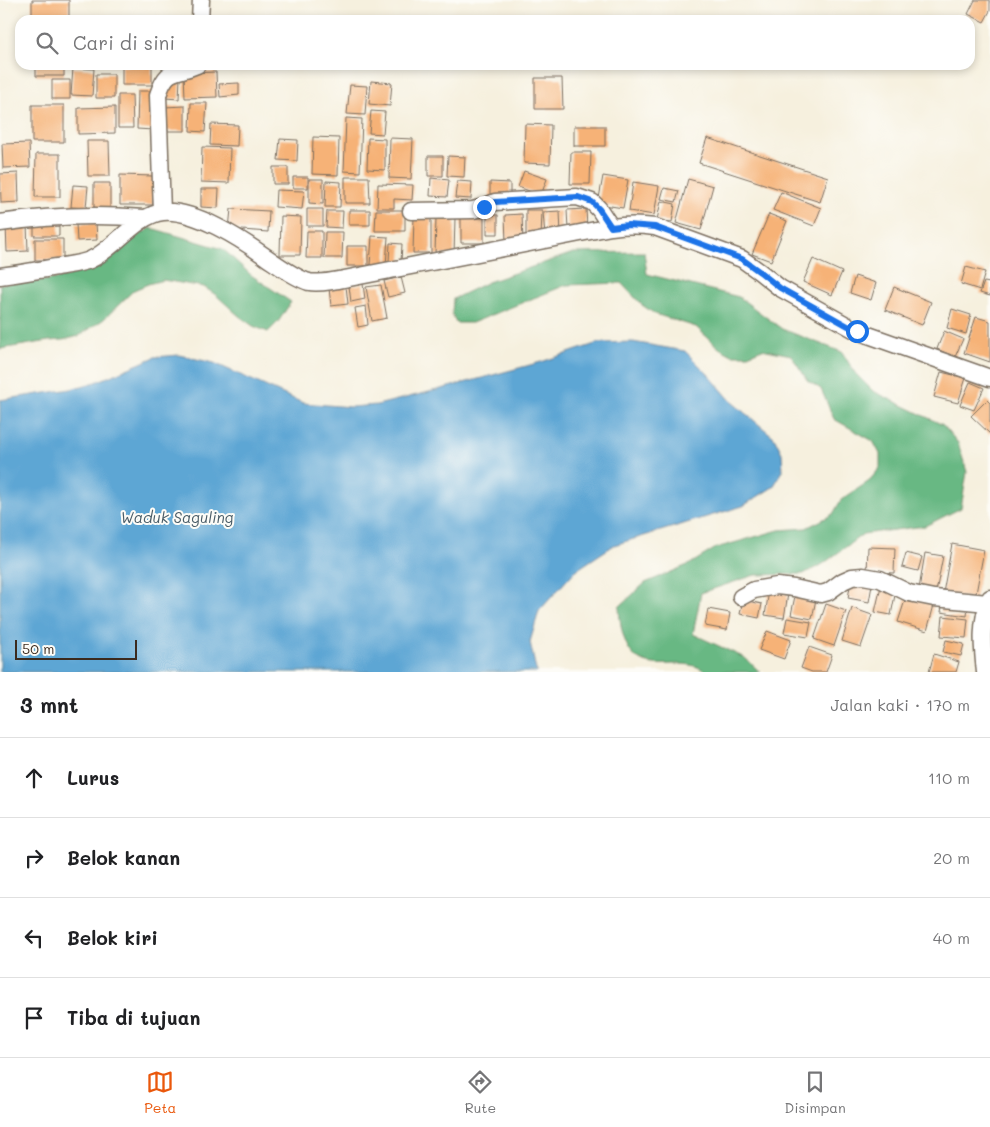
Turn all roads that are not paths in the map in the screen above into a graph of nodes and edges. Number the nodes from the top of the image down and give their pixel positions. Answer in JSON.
{"nodes":[{"id":1,"x":201,"y":0,"type":"edge"},
{"id":2,"x":200,"y":15,"type":"edge"},
{"id":3,"x":180,"y":70,"type":"edge"},
{"id":4,"x":412,"y":211,"type":"dead end"},
{"id":5,"x":162,"y":212,"type":"junction"},
{"id":6,"x":144,"y":218,"type":"junction"},
{"id":7,"x":0,"y":223,"type":"edge"},
{"id":8,"x":611,"y":227,"type":"junction"},
{"id":9,"x":0,"y":276,"type":"edge"},
{"id":10,"x":990,"y":378,"type":"edge"},
{"id":11,"x":741,"y":597,"type":"dead end"},
{"id":12,"x":989,"y":600,"type":"edge"},
{"id":13,"x":985,"y":672,"type":"edge"}],
"edges":[{"from":1,"to":2,"type":"street"},
{"from":3,"to":5,"type":"street"},
{"from":4,"to":8,"type":"street"},
{"from":5,"to":6,"type":"street"},
{"from":5,"to":8,"type":"street"},
{"from":6,"to":7,"type":"street"},
{"from":6,"to":9,"type":"street"},
{"from":8,"to":10,"type":"street"},
{"from":11,"to":12,"type":"street"},
{"from":12,"to":13,"type":"street"}]}
